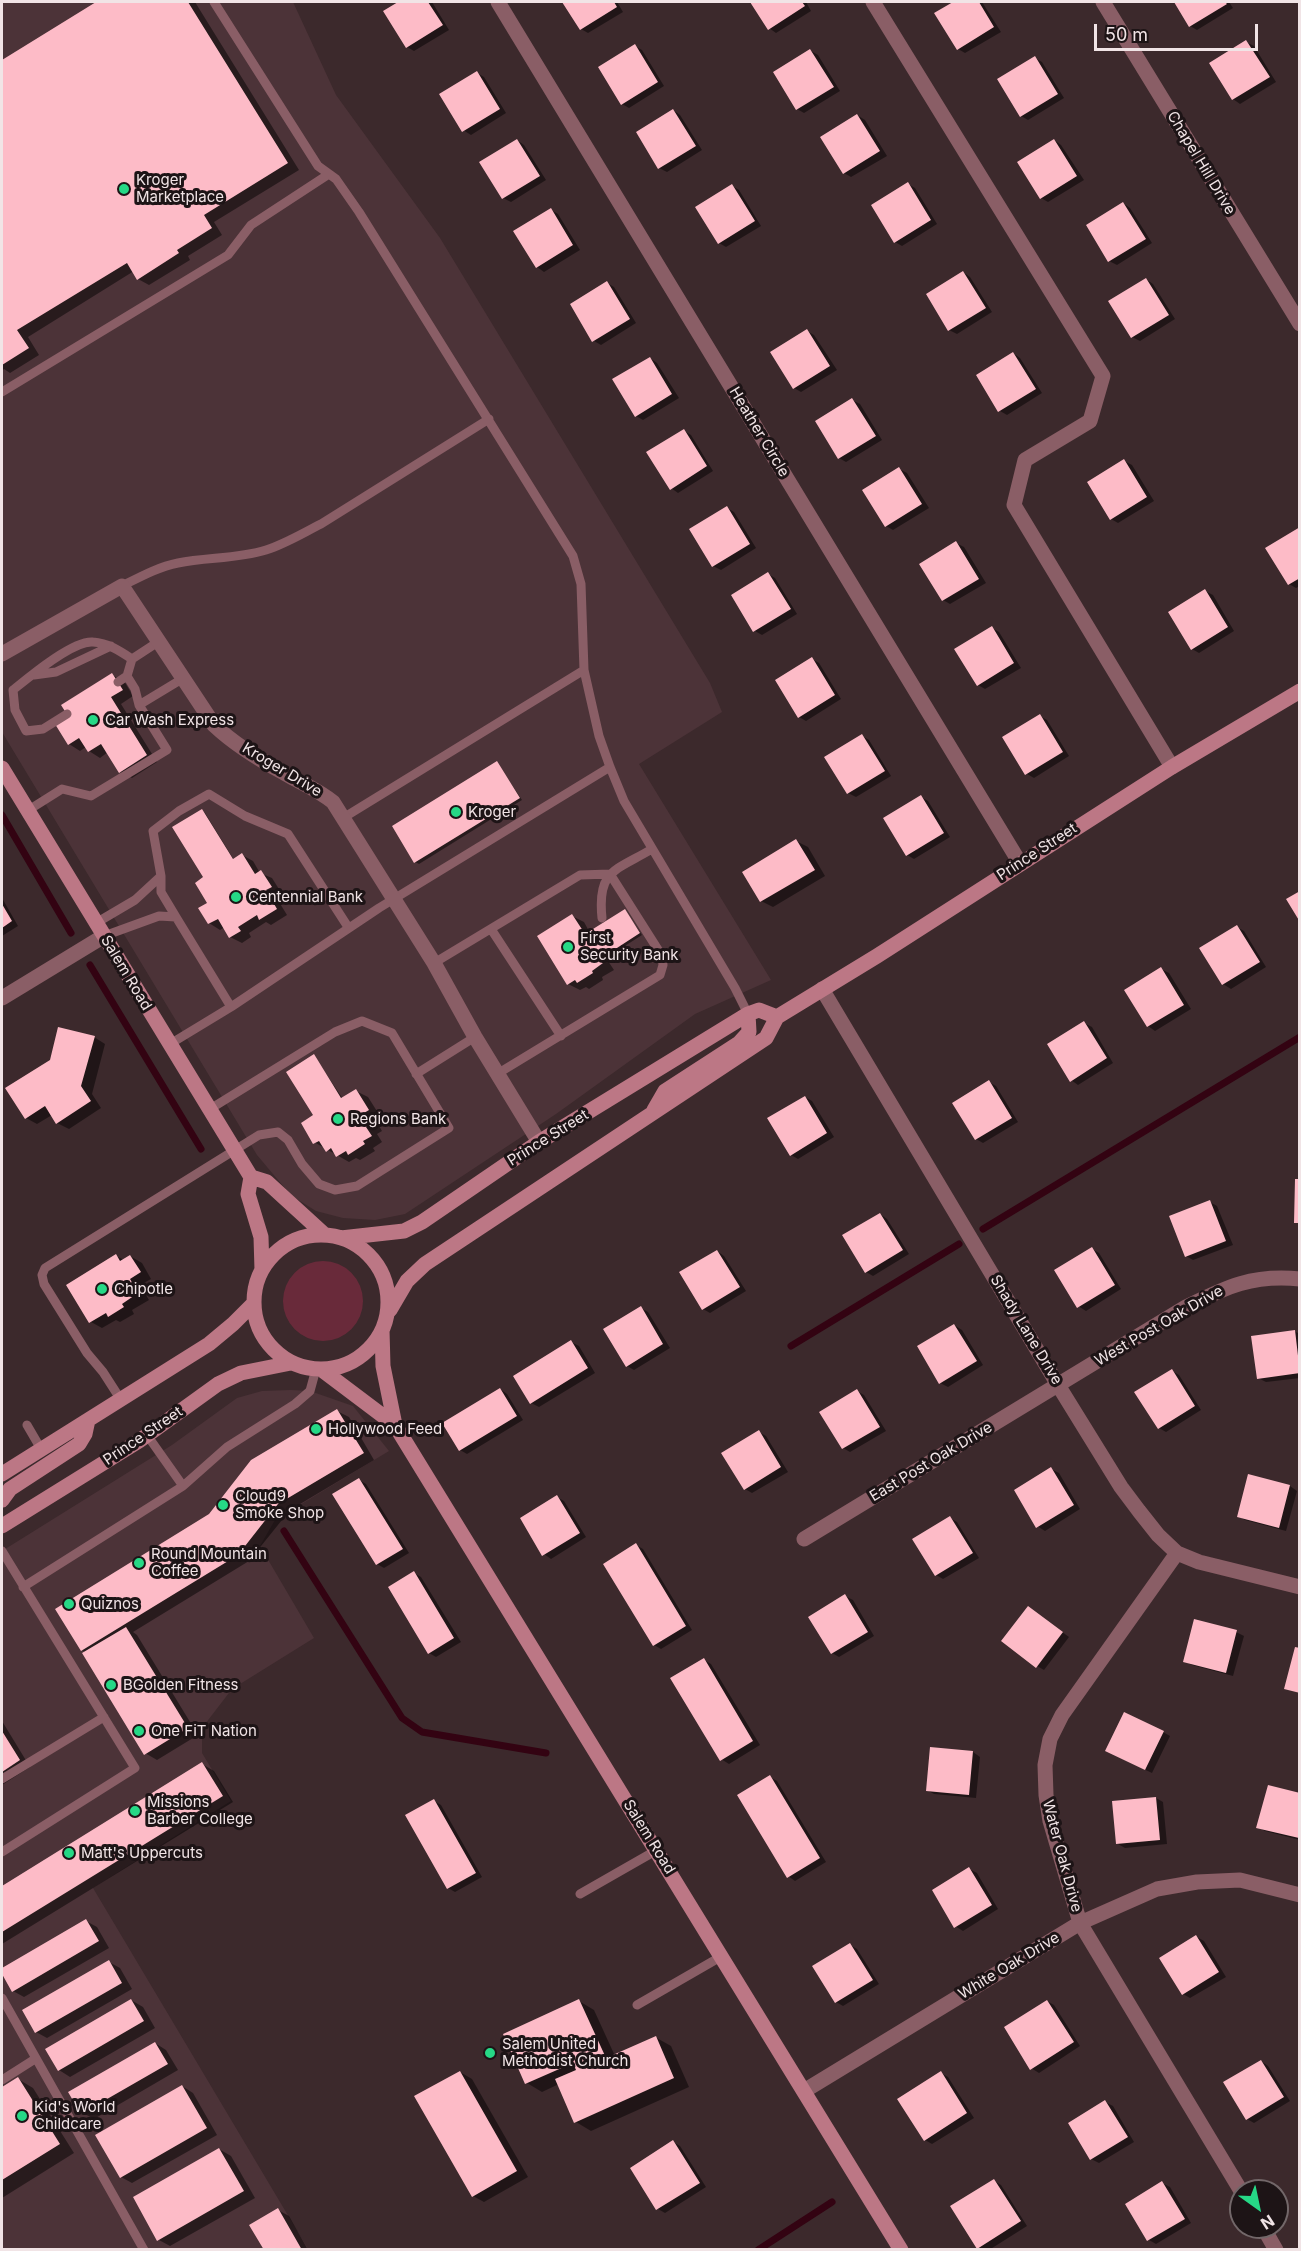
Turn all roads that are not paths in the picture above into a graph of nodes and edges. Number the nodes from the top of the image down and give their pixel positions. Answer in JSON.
{"nodes":[{"id":1,"x":214,"y":2,"type":"edge"},
{"id":2,"x":498,"y":2,"type":"edge"},
{"id":3,"x":873,"y":2,"type":"edge"},
{"id":4,"x":1103,"y":2,"type":"edge"},
{"id":5,"x":329,"y":174,"type":"junction"},
{"id":6,"x":1299,"y":324,"type":"edge"},
{"id":7,"x":2,"y":392,"type":"edge"},
{"id":8,"x":489,"y":419,"type":"junction"},
{"id":9,"x":122,"y":586,"type":"junction"},
{"id":10,"x":158,"y":642,"type":"junction"},
{"id":11,"x":111,"y":646,"type":"junction"},
{"id":12,"x":2,"y":654,"type":"edge"},
{"id":13,"x":132,"y":658,"type":"junction"},
{"id":14,"x":584,"y":670,"type":"junction"},
{"id":15,"x":31,"y":675,"type":"junction"},
{"id":16,"x":127,"y":676,"type":"junction"},
{"id":17,"x":182,"y":679,"type":"junction"},
{"id":18,"x":118,"y":682,"type":"dead end"},
{"id":19,"x":1299,"y":691,"type":"edge"},
{"id":20,"x":139,"y":705,"type":"junction"},
{"id":21,"x":67,"y":714,"type":"dead end"},
{"id":22,"x":1172,"y":766,"type":"junction"},
{"id":23,"x":610,"y":767,"type":"junction"},
{"id":24,"x":2,"y":768,"type":"edge"},
{"id":25,"x":27,"y":811,"type":"junction"},
{"id":26,"x":343,"y":818,"type":"junction"},
{"id":27,"x":652,"y":849,"type":"junction"},
{"id":28,"x":1020,"y":863,"type":"junction"},
{"id":29,"x":610,"y":874,"type":"junction"},
{"id":30,"x":161,"y":876,"type":"junction"},
{"id":31,"x":394,"y":898,"type":"junction"},
{"id":32,"x":176,"y":917,"type":"junction"},
{"id":33,"x":602,"y":918,"type":"dead end"},
{"id":34,"x":348,"y":927,"type":"junction"},
{"id":35,"x":492,"y":929,"type":"junction"},
{"id":36,"x":100,"y":930,"type":"junction"},
{"id":37,"x":434,"y":963,"type":"junction"},
{"id":38,"x":822,"y":989,"type":"junction"},
{"id":39,"x":2,"y":998,"type":"edge"},
{"id":40,"x":231,"y":1007,"type":"junction"},
{"id":41,"x":748,"y":1014,"type":"junction"},
{"id":42,"x":777,"y":1017,"type":"junction"},
{"id":43,"x":561,"y":1036,"type":"junction"},
{"id":44,"x":475,"y":1037,"type":"junction"},
{"id":45,"x":170,"y":1044,"type":"junction"},
{"id":46,"x":416,"y":1074,"type":"junction"},
{"id":47,"x":497,"y":1074,"type":"junction"},
{"id":48,"x":210,"y":1109,"type":"junction"},
{"id":49,"x":652,"y":1112,"type":"junction"},
{"id":50,"x":539,"y":1142,"type":"junction"},
{"id":51,"x":234,"y":1150,"type":"junction"},
{"id":52,"x":251,"y":1177,"type":"junction"},
{"id":53,"x":325,"y":1235,"type":"junction"},
{"id":54,"x":341,"y":1238,"type":"junction"},
{"id":55,"x":262,"y":1270,"type":"junction"},
{"id":56,"x":1299,"y":1279,"type":"edge"},
{"id":57,"x":254,"y":1303,"type":"junction"},
{"id":58,"x":390,"y":1310,"type":"junction"},
{"id":59,"x":382,"y":1330,"type":"junction"},
{"id":60,"x":291,"y":1363,"type":"junction"},
{"id":61,"x":319,"y":1370,"type":"junction"},
{"id":62,"x":1058,"y":1385,"type":"junction"},
{"id":63,"x":121,"y":1400,"type":"junction"},
{"id":64,"x":88,"y":1420,"type":"junction"},
{"id":65,"x":27,"y":1425,"type":"dead end"},
{"id":66,"x":395,"y":1425,"type":"junction"},
{"id":67,"x":147,"y":1435,"type":"junction"},
{"id":68,"x":41,"y":1449,"type":"junction"},
{"id":69,"x":2,"y":1474,"type":"edge"},
{"id":70,"x":183,"y":1486,"type":"junction"},
{"id":71,"x":2,"y":1500,"type":"edge"},
{"id":72,"x":2,"y":1526,"type":"edge"},
{"id":73,"x":804,"y":1539,"type":"dead end"},
{"id":74,"x":2,"y":1551,"type":"edge"},
{"id":75,"x":1177,"y":1553,"type":"junction"},
{"id":76,"x":4,"y":1562,"type":"edge"},
{"id":77,"x":23,"y":1587,"type":"junction"},
{"id":78,"x":1299,"y":1587,"type":"edge"},
{"id":79,"x":104,"y":1717,"type":"junction"},
{"id":80,"x":2,"y":1779,"type":"edge"},
{"id":81,"x":657,"y":1850,"type":"junction"},
{"id":82,"x":2,"y":1852,"type":"edge"},
{"id":83,"x":580,"y":1894,"type":"dead end"},
{"id":84,"x":1299,"y":1895,"type":"edge"},
{"id":85,"x":1080,"y":1923,"type":"junction"},
{"id":86,"x":722,"y":1956,"type":"junction"},
{"id":87,"x":2,"y":1998,"type":"edge"},
{"id":88,"x":637,"y":2005,"type":"dead end"},
{"id":89,"x":35,"y":2059,"type":"junction"},
{"id":90,"x":2,"y":2080,"type":"edge"},
{"id":91,"x":804,"y":2091,"type":"junction"},
{"id":92,"x":1234,"y":2179,"type":"edge"},
{"id":93,"x":145,"y":2249,"type":"edge"},
{"id":94,"x":901,"y":2250,"type":"edge"}],
"edges":[{"from":1,"to":5,"type":"lane"},
{"from":2,"to":28,"type":"street","name":"Heather Circle"},
{"from":3,"to":22,"type":"street"},
{"from":4,"to":6,"type":"street","name":"Chapel Hill Drive"},
{"from":5,"to":7,"type":"lane"},
{"from":5,"to":8,"type":"lane"},
{"from":8,"to":9,"type":"lane"},
{"from":8,"to":14,"type":"lane"},
{"from":9,"to":10,"type":"street","name":"Kroger Drive"},
{"from":9,"to":12,"type":"street"},
{"from":10,"to":13,"type":"lane"},
{"from":10,"to":17,"type":"street","name":"Kroger Drive"},
{"from":11,"to":13,"type":"lane"},
{"from":11,"to":15,"type":"lane"},
{"from":11,"to":15,"type":"lane"},
{"from":13,"to":16,"type":"lane"},
{"from":14,"to":23,"type":"lane"},
{"from":14,"to":26,"type":"lane"},
{"from":15,"to":21,"type":"lane"},
{"from":16,"to":18,"type":"lane"},
{"from":16,"to":20,"type":"lane"},
{"from":17,"to":20,"type":"lane"},
{"from":17,"to":26,"type":"street","name":"Kroger Drive"},
{"from":19,"to":22,"type":"main road","name":"Prince Street"},
{"from":20,"to":25,"type":"lane"},
{"from":22,"to":28,"type":"main road","name":"Prince Street"},
{"from":23,"to":27,"type":"lane"},
{"from":23,"to":31,"type":"lane"},
{"from":24,"to":25,"type":"main road","name":"Salem Road"},
{"from":25,"to":36,"type":"main road","name":"Salem Road"},
{"from":26,"to":31,"type":"street","name":"Kroger Drive"},
{"from":27,"to":29,"type":"lane"},
{"from":27,"to":41,"type":"lane"},
{"from":28,"to":38,"type":"main road","name":"Prince Street"},
{"from":29,"to":33,"type":"lane"},
{"from":29,"to":35,"type":"lane"},
{"from":29,"to":43,"type":"lane"},
{"from":30,"to":32,"type":"lane"},
{"from":30,"to":34,"type":"lane"},
{"from":30,"to":36,"type":"lane"},
{"from":31,"to":34,"type":"lane"},
{"from":31,"to":37,"type":"street","name":"Kroger Drive"},
{"from":32,"to":36,"type":"lane"},
{"from":32,"to":40,"type":"lane"},
{"from":34,"to":40,"type":"lane"},
{"from":35,"to":37,"type":"lane"},
{"from":35,"to":43,"type":"lane"},
{"from":36,"to":39,"type":"street"},
{"from":36,"to":45,"type":"main road","name":"Salem Road"},
{"from":37,"to":44,"type":"street","name":"Kroger Drive"},
{"from":38,"to":42,"type":"main road","name":"Prince Street"},
{"from":38,"to":62,"type":"street","name":"Shady Lane Drive"},
{"from":40,"to":45,"type":"lane"},
{"from":41,"to":42,"type":"main road"},
{"from":41,"to":49,"type":"main road","name":"Prince Street"},
{"from":41,"to":50,"type":"main road","name":"Prince Street"},
{"from":42,"to":49,"type":"main road","name":"Prince Street"},
{"from":43,"to":47,"type":"lane"},
{"from":44,"to":46,"type":"lane"},
{"from":44,"to":47,"type":"street","name":"Kroger Drive"},
{"from":45,"to":48,"type":"main road","name":"Salem Road"},
{"from":46,"to":48,"type":"lane"},
{"from":46,"to":51,"type":"lane"},
{"from":47,"to":50,"type":"street","name":"Kroger Drive"},
{"from":48,"to":51,"type":"main road","name":"Salem Road"},
{"from":49,"to":58,"type":"main road","name":"Prince Street"},
{"from":50,"to":54,"type":"main road","name":"Prince Street"},
{"from":51,"to":52,"type":"main road","name":"Salem Road"},
{"from":51,"to":63,"type":"lane"},
{"from":52,"to":53,"type":"main road","name":"Salem Road"},
{"from":52,"to":55,"type":"main road"},
{"from":53,"to":54,"type":"main road"},
{"from":53,"to":55,"type":"main road"},
{"from":54,"to":58,"type":"main road"},
{"from":55,"to":57,"type":"main road"},
{"from":56,"to":62,"type":"street","name":"West Post Oak Drive"},
{"from":57,"to":60,"type":"main road"},
{"from":57,"to":63,"type":"main road"},
{"from":58,"to":59,"type":"main road"},
{"from":59,"to":61,"type":"main road"},
{"from":59,"to":66,"type":"main road","name":"Salem Road"},
{"from":60,"to":61,"type":"main road"},
{"from":60,"to":67,"type":"main road","name":"Prince Street"},
{"from":61,"to":66,"type":"main road","name":"Salem Road"},
{"from":61,"to":70,"type":"lane"},
{"from":62,"to":73,"type":"street","name":"East Post Oak Drive"},
{"from":62,"to":75,"type":"street","name":"Shady Lane Drive"},
{"from":63,"to":64,"type":"main road"},
{"from":64,"to":68,"type":"main road"},
{"from":64,"to":71,"type":"main road"},
{"from":65,"to":68,"type":"lane"},
{"from":66,"to":81,"type":"main road","name":"Salem Road"},
{"from":67,"to":70,"type":"lane"},
{"from":67,"to":72,"type":"main road","name":"Prince Street"},
{"from":68,"to":69,"type":"main road"},
{"from":70,"to":77,"type":"lane"},
{"from":74,"to":76,"type":"lane"},
{"from":75,"to":78,"type":"street","name":"Shady Lane Drive"},
{"from":75,"to":85,"type":"street","name":"Water Oak Drive"},
{"from":76,"to":77,"type":"lane"},
{"from":77,"to":79,"type":"lane"},
{"from":79,"to":80,"type":"lane"},
{"from":79,"to":82,"type":"lane"},
{"from":81,"to":83,"type":"lane"},
{"from":81,"to":86,"type":"main road","name":"Salem Road"},
{"from":84,"to":85,"type":"street","name":"White Oak Drive"},
{"from":85,"to":91,"type":"street","name":"White Oak Drive"},
{"from":85,"to":92,"type":"street","name":"Water Oak Drive"},
{"from":86,"to":88,"type":"lane"},
{"from":86,"to":91,"type":"main road","name":"Salem Road"},
{"from":87,"to":89,"type":"lane"},
{"from":89,"to":90,"type":"lane"},
{"from":89,"to":93,"type":"lane"},
{"from":91,"to":94,"type":"main road","name":"Salem Road"}]}
